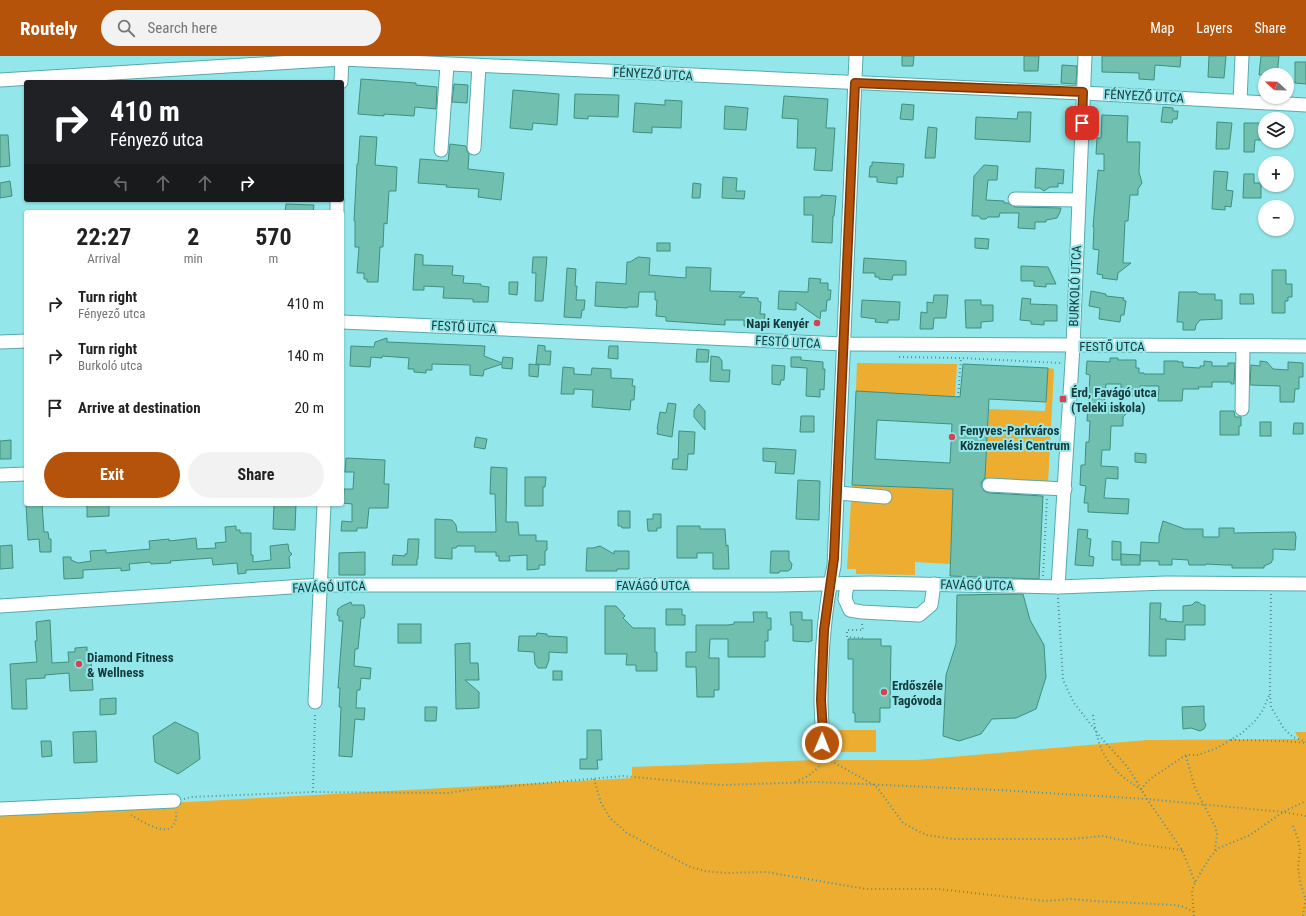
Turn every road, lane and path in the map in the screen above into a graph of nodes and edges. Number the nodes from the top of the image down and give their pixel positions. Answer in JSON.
{"nodes":[{"id":1,"x":856,"y":56,"type":"edge"},
{"id":2,"x":1085,"y":56,"type":"edge"},
{"id":3,"x":1242,"y":56,"type":"edge"},
{"id":4,"x":342,"y":58,"type":"edge"},
{"id":5,"x":447,"y":64,"type":"junction"},
{"id":6,"x":479,"y":66,"type":"junction"},
{"id":7,"x":0,"y":80,"type":"edge"},
{"id":8,"x":341,"y":80,"type":"edge"},
{"id":9,"x":855,"y":83,"type":"junction"},
{"id":10,"x":1083,"y":92,"type":"junction"},
{"id":11,"x":1240,"y":101,"type":"junction"},
{"id":12,"x":1306,"y":105,"type":"edge"},
{"id":13,"x":474,"y":148,"type":"dead end"},
{"id":14,"x":441,"y":150,"type":"dead end"},
{"id":15,"x":1015,"y":199,"type":"dead end"},
{"id":16,"x":1078,"y":200,"type":"junction"},
{"id":17,"x":344,"y":322,"type":"edge"},
{"id":18,"x":24,"y":341,"type":"edge"},
{"id":19,"x":0,"y":342,"type":"edge"},
{"id":20,"x":844,"y":344,"type":"junction"},
{"id":21,"x":1067,"y":346,"type":"junction"},
{"id":22,"x":1243,"y":346,"type":"junction"},
{"id":23,"x":1306,"y":346,"type":"edge"},
{"id":24,"x":899,"y":357,"type":"dead end"},
{"id":25,"x":1061,"y":363,"type":"junction"},
{"id":26,"x":960,"y":364,"type":"dead end"},
{"id":27,"x":1061,"y":370,"type":"dead end"},
{"id":28,"x":958,"y":397,"type":"dead end"},
{"id":29,"x":1242,"y":409,"type":"dead end"},
{"id":30,"x":24,"y":474,"type":"edge"},
{"id":31,"x":0,"y":475,"type":"edge"},
{"id":32,"x":988,"y":485,"type":"dead end"},
{"id":33,"x":1051,"y":489,"type":"junction"},
{"id":34,"x":1065,"y":489,"type":"junction"},
{"id":35,"x":838,"y":493,"type":"junction"},
{"id":36,"x":885,"y":497,"type":"dead end"},
{"id":37,"x":324,"y":506,"type":"edge"},
{"id":38,"x":1043,"y":579,"type":"dead end"},
{"id":39,"x":1272,"y":583,"type":"junction"},
{"id":40,"x":831,"y":584,"type":"junction"},
{"id":41,"x":847,"y":584,"type":"junction"},
{"id":42,"x":934,"y":584,"type":"junction"},
{"id":43,"x":1306,"y":584,"type":"edge"},
{"id":44,"x":321,"y":585,"type":"junction"},
{"id":45,"x":1058,"y":587,"type":"junction"},
{"id":46,"x":0,"y":606,"type":"edge"},
{"id":47,"x":862,"y":612,"type":"junction"},
{"id":48,"x":863,"y":639,"type":"dead end"},
{"id":49,"x":1270,"y":693,"type":"junction"},
{"id":50,"x":315,"y":702,"type":"joint"},
{"id":51,"x":1093,"y":715,"type":"dead end"},
{"id":52,"x":1095,"y":729,"type":"junction"},
{"id":53,"x":1230,"y":740,"type":"junction"},
{"id":54,"x":822,"y":743,"type":"joint"},
{"id":55,"x":1306,"y":743,"type":"edge"},
{"id":56,"x":1186,"y":756,"type":"junction"},
{"id":57,"x":824,"y":757,"type":"junction"},
{"id":58,"x":594,"y":779,"type":"junction"},
{"id":59,"x":794,"y":783,"type":"junction"},
{"id":60,"x":876,"y":786,"type":"junction"},
{"id":61,"x":1141,"y":789,"type":"junction"},
{"id":62,"x":313,"y":792,"type":"junction"},
{"id":63,"x":1147,"y":799,"type":"junction"},
{"id":64,"x":174,"y":801,"type":"junction"},
{"id":65,"x":1306,"y":801,"type":"edge"},
{"id":66,"x":110,"y":804,"type":"junction"},
{"id":67,"x":1204,"y":804,"type":"junction"},
{"id":68,"x":0,"y":809,"type":"edge"},
{"id":69,"x":1283,"y":812,"type":"junction"},
{"id":70,"x":1306,"y":816,"type":"edge"},
{"id":71,"x":1292,"y":826,"type":"dead end"},
{"id":72,"x":1182,"y":850,"type":"junction"},
{"id":73,"x":1215,"y":852,"type":"junction"},
{"id":74,"x":1195,"y":882,"type":"junction"},
{"id":75,"x":1306,"y":897,"type":"edge"},
{"id":76,"x":1194,"y":912,"type":"junction"},
{"id":77,"x":1194,"y":916,"type":"edge"},
{"id":78,"x":1303,"y":916,"type":"edge"}],
"edges":[{"from":1,"to":9,"type":"street"},
{"from":2,"to":10,"type":"street","name":"BURKOLÓ UTCA"},
{"from":3,"to":11,"type":"street"},
{"from":4,"to":5,"type":"street","name":"FÉNYEZŐ UTCA"},
{"from":4,"to":7,"type":"street","name":"FÉNYEZŐ UTCA"},
{"from":4,"to":8,"type":"street"},
{"from":5,"to":6,"type":"street","name":"FÉNYEZŐ UTCA"},
{"from":5,"to":14,"type":"street"},
{"from":6,"to":9,"type":"street","name":"FÉNYEZŐ UTCA"},
{"from":6,"to":13,"type":"street"},
{"from":9,"to":10,"type":"street","name":"FÉNYEZŐ UTCA"},
{"from":9,"to":20,"type":"street"},
{"from":10,"to":11,"type":"street","name":"FÉNYEZŐ UTCA"},
{"from":10,"to":16,"type":"street","name":"BURKOLÓ UTCA"},
{"from":11,"to":12,"type":"street","name":"FÉNYEZŐ UTCA"},
{"from":15,"to":16,"type":"street"},
{"from":16,"to":21,"type":"street","name":"BURKOLÓ UTCA"},
{"from":17,"to":20,"type":"street","name":"FESTŐ UTCA"},
{"from":18,"to":19,"type":"street"},
{"from":20,"to":21,"type":"street","name":"FESTŐ UTCA"},
{"from":20,"to":35,"type":"street"},
{"from":21,"to":22,"type":"street","name":"FESTŐ UTCA"},
{"from":21,"to":25,"type":"path"},
{"from":21,"to":34,"type":"street","name":"BURKOLÓ UTCA"},
{"from":22,"to":23,"type":"street","name":"FESTŐ UTCA"},
{"from":22,"to":29,"type":"street"},
{"from":24,"to":25,"type":"path"},
{"from":25,"to":27,"type":"path"},
{"from":26,"to":28,"type":"path"},
{"from":30,"to":31,"type":"street"},
{"from":32,"to":33,"type":"street"},
{"from":33,"to":34,"type":"street"},
{"from":33,"to":38,"type":"path"},
{"from":34,"to":45,"type":"street","name":"BURKOLÓ UTCA"},
{"from":35,"to":36,"type":"street"},
{"from":35,"to":40,"type":"street"},
{"from":37,"to":44,"type":"street"},
{"from":39,"to":43,"type":"street","name":"FAVÁGÓ UTCA"},
{"from":39,"to":45,"type":"street","name":"FAVÁGÓ UTCA"},
{"from":39,"to":49,"type":"path"},
{"from":40,"to":41,"type":"street","name":"FAVÁGÓ UTCA"},
{"from":40,"to":44,"type":"street","name":"FAVÁGÓ UTCA"},
{"from":40,"to":54,"type":"street"},
{"from":41,"to":42,"type":"street","name":"FAVÁGÓ UTCA"},
{"from":41,"to":47,"type":"street"},
{"from":42,"to":45,"type":"street","name":"FAVÁGÓ UTCA"},
{"from":42,"to":47,"type":"street"},
{"from":44,"to":46,"type":"street","name":"FAVÁGÓ UTCA"},
{"from":44,"to":50,"type":"street"},
{"from":45,"to":52,"type":"path"},
{"from":47,"to":48,"type":"path"},
{"from":49,"to":53,"type":"path"},
{"from":49,"to":55,"type":"path"},
{"from":50,"to":62,"type":"path"},
{"from":51,"to":52,"type":"path"},
{"from":52,"to":61,"type":"path"},
{"from":52,"to":61,"type":"path"},
{"from":53,"to":55,"type":"path"},
{"from":53,"to":56,"type":"path"},
{"from":54,"to":57,"type":"path"},
{"from":56,"to":61,"type":"path"},
{"from":56,"to":67,"type":"path"},
{"from":57,"to":59,"type":"path"},
{"from":57,"to":60,"type":"path"},
{"from":58,"to":59,"type":"path"},
{"from":58,"to":62,"type":"path"},
{"from":58,"to":76,"type":"path"},
{"from":59,"to":60,"type":"path"},
{"from":60,"to":63,"type":"path"},
{"from":60,"to":72,"type":"path"},
{"from":61,"to":63,"type":"path"},
{"from":62,"to":64,"type":"path"},
{"from":63,"to":67,"type":"path"},
{"from":63,"to":72,"type":"path"},
{"from":64,"to":66,"type":"street"},
{"from":64,"to":66,"type":"path"},
{"from":65,"to":69,"type":"path"},
{"from":66,"to":68,"type":"street"},
{"from":67,"to":69,"type":"path"},
{"from":67,"to":73,"type":"path"},
{"from":69,"to":70,"type":"path"},
{"from":69,"to":73,"type":"path"},
{"from":71,"to":75,"type":"path"},
{"from":72,"to":74,"type":"path"},
{"from":73,"to":74,"type":"path"},
{"from":74,"to":76,"type":"path"},
{"from":75,"to":78,"type":"path"},
{"from":76,"to":77,"type":"path"}]}
